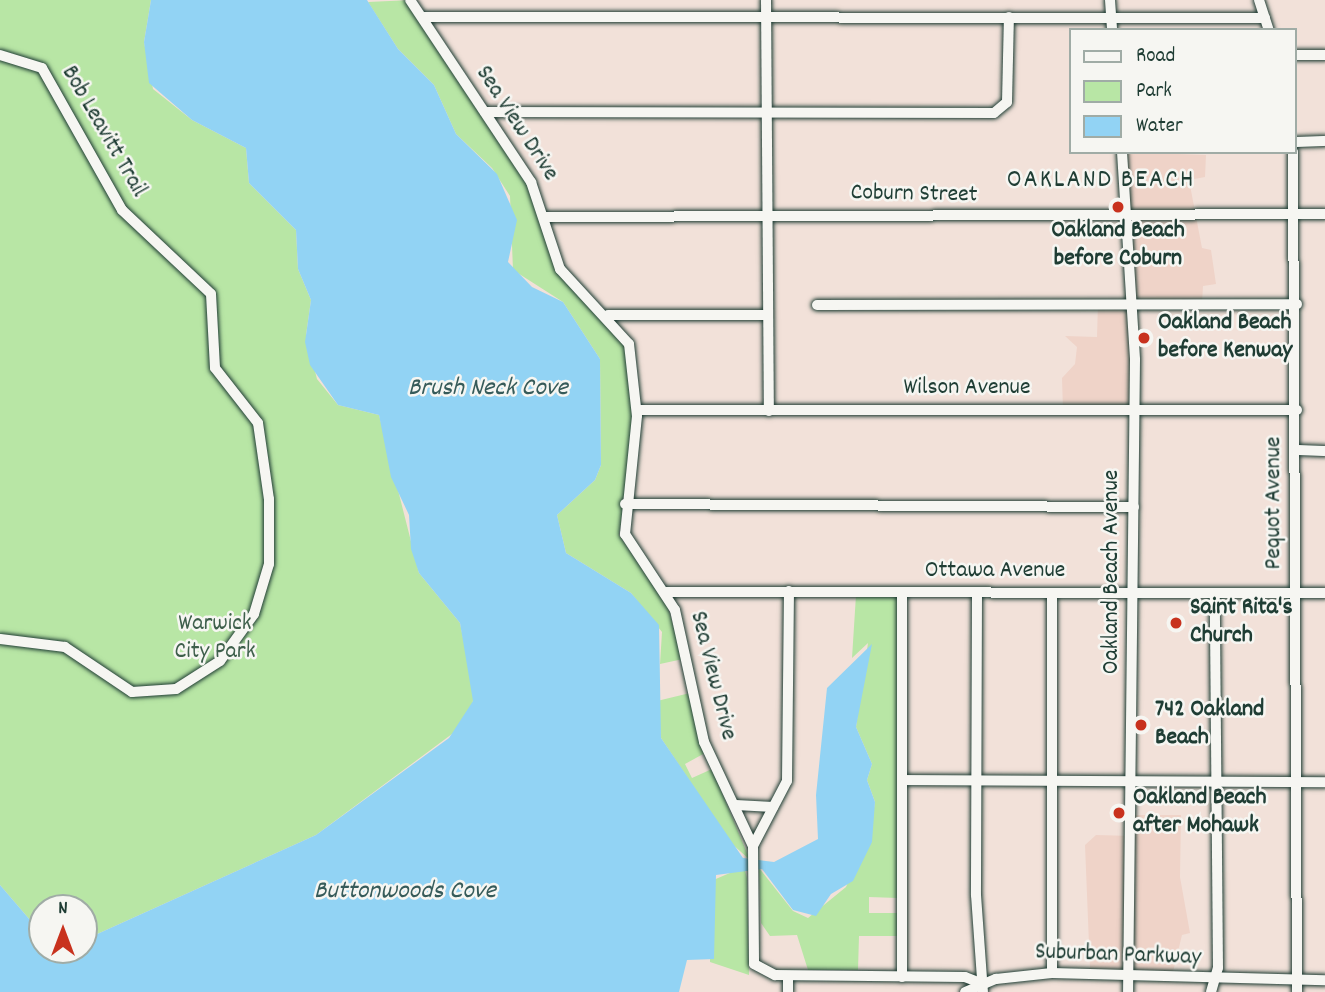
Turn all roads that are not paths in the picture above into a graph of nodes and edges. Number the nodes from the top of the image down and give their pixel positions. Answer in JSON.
{"nodes":[{"id":1,"x":410,"y":0,"type":"edge"},
{"id":2,"x":766,"y":0,"type":"edge"},
{"id":3,"x":1110,"y":0,"type":"edge"},
{"id":4,"x":1259,"y":0,"type":"edge"},
{"id":5,"x":422,"y":17,"type":"junction"},
{"id":6,"x":765,"y":17,"type":"junction"},
{"id":7,"x":1009,"y":17,"type":"junction"},
{"id":8,"x":1111,"y":17,"type":"junction"},
{"id":9,"x":1265,"y":18,"type":"junction"},
{"id":10,"x":1112,"y":28,"type":"edge"},
{"id":11,"x":1268,"y":28,"type":"edge"},
{"id":12,"x":0,"y":54,"type":"edge"},
{"id":13,"x":1297,"y":55,"type":"edge"},
{"id":14,"x":1325,"y":55,"type":"edge"},
{"id":15,"x":485,"y":112,"type":"junction"},
{"id":16,"x":765,"y":112,"type":"junction"},
{"id":17,"x":1325,"y":141,"type":"edge"},
{"id":18,"x":1297,"y":142,"type":"edge"},
{"id":19,"x":1122,"y":154,"type":"edge"},
{"id":20,"x":1293,"y":154,"type":"edge"},
{"id":21,"x":1325,"y":214,"type":"edge"},
{"id":22,"x":767,"y":216,"type":"junction"},
{"id":23,"x":545,"y":217,"type":"junction"},
{"id":24,"x":1297,"y":217,"type":"junction"},
{"id":25,"x":1126,"y":218,"type":"junction"},
{"id":26,"x":1132,"y":303,"type":"junction"},
{"id":27,"x":1297,"y":304,"type":"junction"},
{"id":28,"x":817,"y":305,"type":"dead end"},
{"id":29,"x":608,"y":315,"type":"junction"},
{"id":30,"x":767,"y":315,"type":"junction"},
{"id":31,"x":637,"y":410,"type":"junction"},
{"id":32,"x":1297,"y":410,"type":"junction"},
{"id":33,"x":769,"y":411,"type":"junction"},
{"id":34,"x":1134,"y":411,"type":"junction"},
{"id":35,"x":1297,"y":450,"type":"junction"},
{"id":36,"x":1325,"y":451,"type":"edge"},
{"id":37,"x":625,"y":503,"type":"junction"},
{"id":38,"x":1134,"y":507,"type":"junction"},
{"id":39,"x":789,"y":591,"type":"junction"},
{"id":40,"x":665,"y":592,"type":"junction"},
{"id":41,"x":1134,"y":592,"type":"junction"},
{"id":42,"x":902,"y":593,"type":"junction"},
{"id":43,"x":1296,"y":593,"type":"junction"},
{"id":44,"x":1325,"y":593,"type":"edge"},
{"id":45,"x":977,"y":594,"type":"junction"},
{"id":46,"x":1052,"y":594,"type":"junction"},
{"id":47,"x":1215,"y":594,"type":"junction"},
{"id":48,"x":0,"y":639,"type":"edge"},
{"id":49,"x":1051,"y":779,"type":"junction"},
{"id":50,"x":903,"y":780,"type":"junction"},
{"id":51,"x":977,"y":780,"type":"junction"},
{"id":52,"x":1134,"y":780,"type":"junction"},
{"id":53,"x":1217,"y":781,"type":"junction"},
{"id":54,"x":1295,"y":781,"type":"junction"},
{"id":55,"x":1325,"y":782,"type":"edge"},
{"id":56,"x":736,"y":805,"type":"junction"},
{"id":57,"x":772,"y":807,"type":"junction"},
{"id":58,"x":753,"y":851,"type":"junction"},
{"id":59,"x":1052,"y":973,"type":"junction"},
{"id":60,"x":788,"y":976,"type":"junction"},
{"id":61,"x":902,"y":976,"type":"junction"},
{"id":62,"x":1132,"y":979,"type":"junction"},
{"id":63,"x":1215,"y":979,"type":"junction"},
{"id":64,"x":1325,"y":980,"type":"edge"},
{"id":65,"x":1296,"y":986,"type":"edge"},
{"id":66,"x":983,"y":988,"type":"edge"},
{"id":67,"x":788,"y":992,"type":"edge"},
{"id":68,"x":965,"y":992,"type":"edge"},
{"id":69,"x":1128,"y":992,"type":"edge"},
{"id":70,"x":1211,"y":992,"type":"edge"}],
"edges":[{"from":1,"to":5,"type":"street","name":"Sea View Drive"},
{"from":2,"to":6,"type":"street"},
{"from":3,"to":8,"type":"street"},
{"from":4,"to":9,"type":"street"},
{"from":5,"to":6,"type":"street"},
{"from":5,"to":15,"type":"street","name":"Sea View Drive"},
{"from":6,"to":7,"type":"street"},
{"from":6,"to":16,"type":"street"},
{"from":7,"to":8,"type":"street"},
{"from":7,"to":16,"type":"street"},
{"from":8,"to":9,"type":"street"},
{"from":8,"to":10,"type":"street"},
{"from":9,"to":11,"type":"street"},
{"from":12,"to":48,"type":"street","name":"Bob Leavitt Trail"},
{"from":13,"to":14,"type":"street"},
{"from":15,"to":16,"type":"street"},
{"from":15,"to":23,"type":"street","name":"Sea View Drive"},
{"from":16,"to":22,"type":"street"},
{"from":17,"to":18,"type":"street"},
{"from":19,"to":25,"type":"street","name":"Oakland Beach Avenue"},
{"from":20,"to":24,"type":"street","name":"Pequot Avenue"},
{"from":21,"to":24,"type":"street","name":"Coburn Street"},
{"from":22,"to":23,"type":"street","name":"Coburn Street"},
{"from":22,"to":25,"type":"street","name":"Coburn Street"},
{"from":22,"to":30,"type":"street"},
{"from":23,"to":29,"type":"street","name":"Sea View Drive"},
{"from":24,"to":25,"type":"street","name":"Coburn Street"},
{"from":24,"to":27,"type":"street","name":"Pequot Avenue"},
{"from":25,"to":26,"type":"street","name":"Oakland Beach Avenue"},
{"from":26,"to":27,"type":"street"},
{"from":26,"to":28,"type":"street"},
{"from":26,"to":34,"type":"street","name":"Oakland Beach Avenue"},
{"from":27,"to":32,"type":"street","name":"Pequot Avenue"},
{"from":29,"to":30,"type":"street"},
{"from":29,"to":31,"type":"street","name":"Sea View Drive"},
{"from":30,"to":33,"type":"street"},
{"from":31,"to":33,"type":"street","name":"Wilson Avenue"},
{"from":31,"to":37,"type":"street","name":"Sea View Drive"},
{"from":32,"to":34,"type":"street","name":"Wilson Avenue"},
{"from":32,"to":35,"type":"street","name":"Pequot Avenue"},
{"from":33,"to":34,"type":"street","name":"Wilson Avenue"},
{"from":34,"to":38,"type":"street","name":"Oakland Beach Avenue"},
{"from":35,"to":36,"type":"street"},
{"from":35,"to":43,"type":"street","name":"Pequot Avenue"},
{"from":37,"to":38,"type":"street"},
{"from":37,"to":40,"type":"street","name":"Sea View Drive"},
{"from":38,"to":41,"type":"street","name":"Oakland Beach Avenue"},
{"from":39,"to":40,"type":"street","name":"Ottawa Avenue"},
{"from":39,"to":42,"type":"street","name":"Ottawa Avenue"},
{"from":39,"to":57,"type":"street"},
{"from":40,"to":56,"type":"street","name":"Sea View Drive"},
{"from":41,"to":46,"type":"street","name":"Ottawa Avenue"},
{"from":41,"to":47,"type":"street","name":"Ottawa Avenue"},
{"from":41,"to":52,"type":"street","name":"Oakland Beach Avenue"},
{"from":42,"to":45,"type":"street","name":"Ottawa Avenue"},
{"from":42,"to":50,"type":"street"},
{"from":43,"to":44,"type":"street","name":"Ottawa Avenue"},
{"from":43,"to":47,"type":"street","name":"Ottawa Avenue"},
{"from":43,"to":54,"type":"street","name":"Pequot Avenue"},
{"from":45,"to":46,"type":"street","name":"Ottawa Avenue"},
{"from":45,"to":51,"type":"street"},
{"from":46,"to":49,"type":"street"},
{"from":47,"to":53,"type":"street"},
{"from":49,"to":51,"type":"street"},
{"from":49,"to":52,"type":"street"},
{"from":49,"to":59,"type":"street"},
{"from":50,"to":51,"type":"street"},
{"from":50,"to":61,"type":"street"},
{"from":51,"to":66,"type":"street"},
{"from":52,"to":53,"type":"street"},
{"from":52,"to":62,"type":"street","name":"Oakland Beach Avenue"},
{"from":53,"to":54,"type":"street"},
{"from":53,"to":63,"type":"street"},
{"from":54,"to":55,"type":"street"},
{"from":54,"to":65,"type":"street","name":"Pequot Avenue"},
{"from":56,"to":57,"type":"street"},
{"from":56,"to":58,"type":"street","name":"Sea View Drive"},
{"from":57,"to":58,"type":"street"},
{"from":58,"to":60,"type":"street","name":"Sea View Drive"},
{"from":59,"to":62,"type":"street","name":"Suburban Parkway"},
{"from":59,"to":66,"type":"street","name":"Suburban Parkway"},
{"from":60,"to":61,"type":"street","name":"Suburban Parkway"},
{"from":60,"to":67,"type":"street"},
{"from":61,"to":66,"type":"street","name":"Suburban Parkway"},
{"from":62,"to":63,"type":"street","name":"Suburban Parkway"},
{"from":62,"to":69,"type":"street","name":"Oakland Beach Avenue"},
{"from":63,"to":65,"type":"street","name":"Suburban Parkway"},
{"from":63,"to":70,"type":"street"},
{"from":64,"to":65,"type":"street","name":"Suburban Parkway"},
{"from":66,"to":68,"type":"street"}]}
